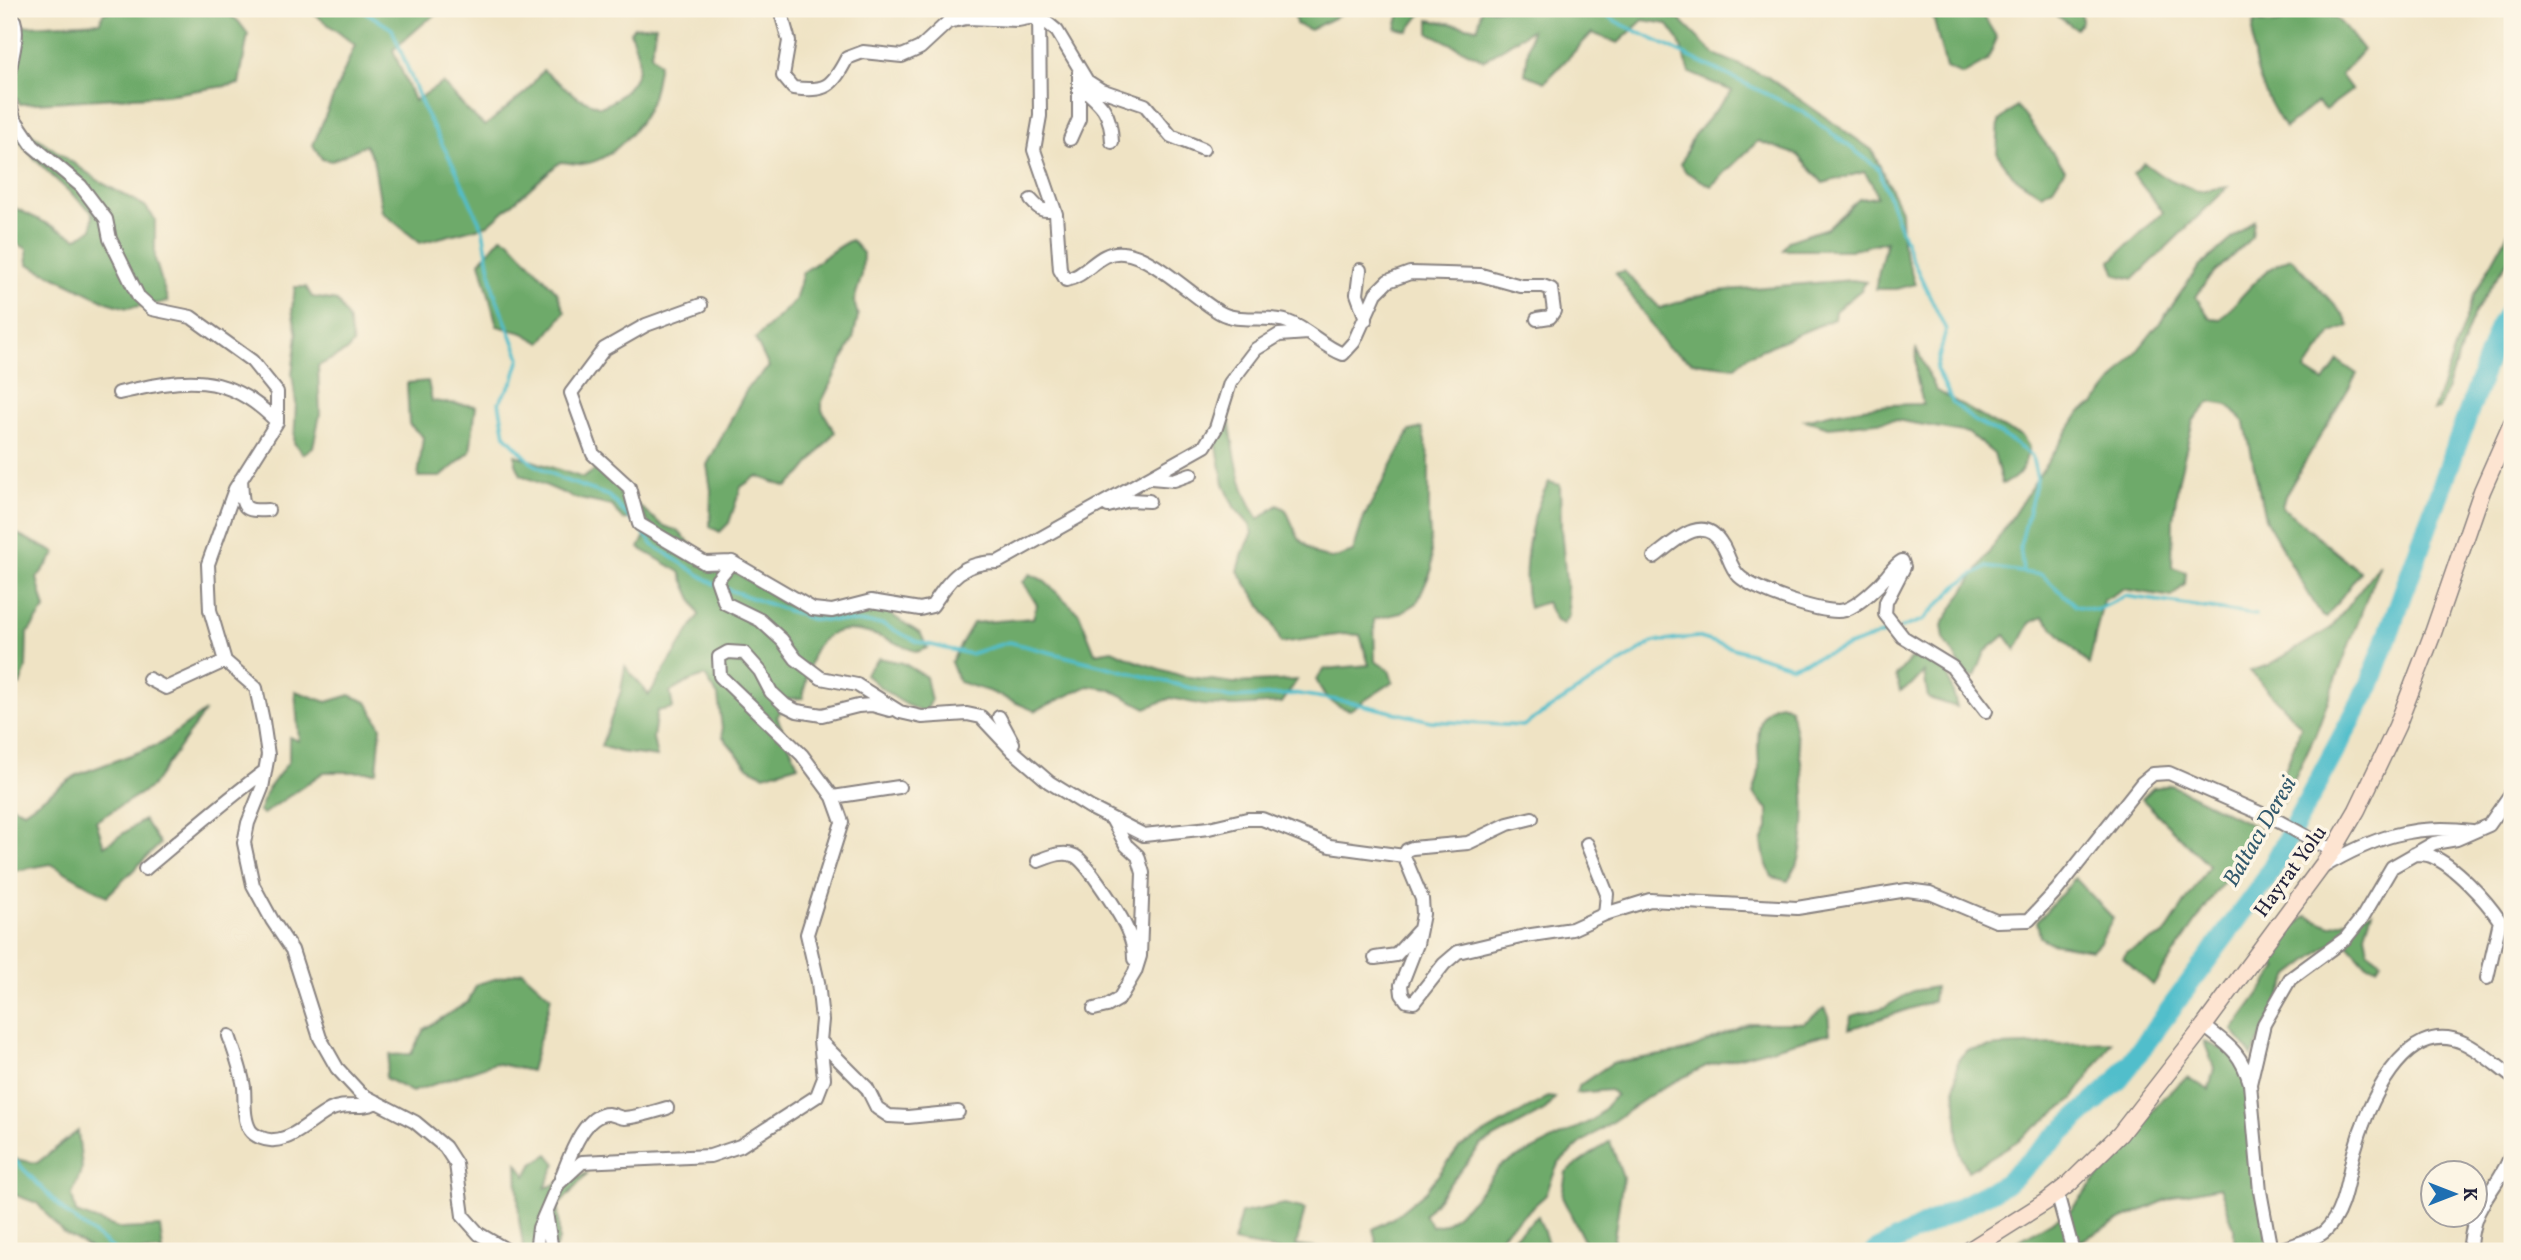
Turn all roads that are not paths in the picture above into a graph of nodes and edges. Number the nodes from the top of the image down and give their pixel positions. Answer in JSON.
{"nodes":[{"id":1,"x":780,"y":9,"type":"edge"},
{"id":2,"x":9,"y":12,"type":"edge"},
{"id":3,"x":1039,"y":12,"type":"edge"},
{"id":4,"x":1079,"y":67,"type":"junction"},
{"id":5,"x":9,"y":78,"type":"edge"},
{"id":6,"x":1080,"y":86,"type":"junction"},
{"id":7,"x":9,"y":101,"type":"edge"},
{"id":8,"x":1069,"y":139,"type":"dead end"},
{"id":9,"x":1112,"y":142,"type":"dead end"},
{"id":10,"x":1203,"y":149,"type":"dead end"},
{"id":11,"x":1031,"y":200,"type":"dead end"},
{"id":12,"x":1054,"y":209,"type":"junction"},
{"id":13,"x":1360,"y":270,"type":"dead end"},
{"id":14,"x":701,"y":304,"type":"dead end"},
{"id":15,"x":1366,"y":318,"type":"junction"},
{"id":16,"x":1537,"y":319,"type":"dead end"},
{"id":17,"x":1308,"y":333,"type":"junction"},
{"id":18,"x":119,"y":393,"type":"dead end"},
{"id":19,"x":277,"y":422,"type":"junction"},
{"id":20,"x":2512,"y":423,"type":"edge"},
{"id":21,"x":1191,"y":474,"type":"dead end"},
{"id":22,"x":241,"y":478,"type":"junction"},
{"id":23,"x":1151,"y":478,"type":"junction"},
{"id":24,"x":1149,"y":501,"type":"dead end"},
{"id":25,"x":268,"y":510,"type":"dead end"},
{"id":26,"x":1084,"y":512,"type":"junction"},
{"id":27,"x":1654,"y":557,"type":"dead end"},
{"id":28,"x":732,"y":562,"type":"junction"},
{"id":29,"x":225,"y":661,"type":"junction"},
{"id":30,"x":149,"y":679,"type":"dead end"},
{"id":31,"x":900,"y":712,"type":"junction"},
{"id":32,"x":1986,"y":712,"type":"dead end"},
{"id":33,"x":999,"y":717,"type":"dead end"},
{"id":34,"x":1019,"y":756,"type":"junction"},
{"id":35,"x":265,"y":771,"type":"junction"},
{"id":36,"x":899,"y":787,"type":"dead end"},
{"id":37,"x":2512,"y":792,"type":"edge"},
{"id":38,"x":833,"y":797,"type":"junction"},
{"id":39,"x":1112,"y":818,"type":"junction"},
{"id":40,"x":1532,"y":818,"type":"dead end"},
{"id":41,"x":2476,"y":832,"type":"junction"},
{"id":42,"x":1587,"y":844,"type":"dead end"},
{"id":43,"x":2328,"y":848,"type":"junction"},
{"id":44,"x":2413,"y":853,"type":"junction"},
{"id":45,"x":1404,"y":856,"type":"junction"},
{"id":46,"x":1038,"y":861,"type":"dead end"},
{"id":47,"x":145,"y":869,"type":"dead end"},
{"id":48,"x":2317,"y":871,"type":"junction"},
{"id":49,"x":1605,"y":914,"type":"junction"},
{"id":50,"x":1420,"y":928,"type":"junction"},
{"id":51,"x":1375,"y":958,"type":"dead end"},
{"id":52,"x":1136,"y":970,"type":"junction"},
{"id":53,"x":2487,"y":978,"type":"dead end"},
{"id":54,"x":1094,"y":1009,"type":"dead end"},
{"id":55,"x":2204,"y":1026,"type":"junction"},
{"id":56,"x":229,"y":1036,"type":"dead end"},
{"id":57,"x":820,"y":1041,"type":"junction"},
{"id":58,"x":2512,"y":1077,"type":"edge"},
{"id":59,"x":2250,"y":1084,"type":"junction"},
{"id":60,"x":377,"y":1102,"type":"junction"},
{"id":61,"x":667,"y":1108,"type":"dead end"},
{"id":62,"x":958,"y":1112,"type":"dead end"},
{"id":63,"x":2512,"y":1152,"type":"edge"},
{"id":64,"x":558,"y":1184,"type":"junction"},
{"id":65,"x":2057,"y":1193,"type":"junction"},
{"id":66,"x":546,"y":1212,"type":"junction"},
{"id":67,"x":508,"y":1251,"type":"edge"},
{"id":68,"x":536,"y":1251,"type":"edge"},
{"id":69,"x":552,"y":1251,"type":"edge"},
{"id":70,"x":1968,"y":1251,"type":"edge"},
{"id":71,"x":2073,"y":1251,"type":"edge"},
{"id":72,"x":2274,"y":1251,"type":"edge"},
{"id":73,"x":2469,"y":1251,"type":"edge"}],
"edges":[{"from":1,"to":3,"type":"street"},
{"from":2,"to":5,"type":"street"},
{"from":3,"to":4,"type":"street"},
{"from":3,"to":12,"type":"street"},
{"from":4,"to":6,"type":"street"},
{"from":4,"to":10,"type":"street"},
{"from":6,"to":8,"type":"street"},
{"from":6,"to":9,"type":"street"},
{"from":7,"to":19,"type":"street"},
{"from":11,"to":12,"type":"street"},
{"from":12,"to":17,"type":"street"},
{"from":13,"to":15,"type":"street"},
{"from":14,"to":28,"type":"street"},
{"from":15,"to":16,"type":"street"},
{"from":15,"to":17,"type":"street"},
{"from":17,"to":23,"type":"street"},
{"from":18,"to":19,"type":"street"},
{"from":19,"to":22,"type":"street"},
{"from":20,"to":43,"type":"main road","name":"Hayrat Yolu"},
{"from":21,"to":23,"type":"street"},
{"from":22,"to":25,"type":"street"},
{"from":22,"to":29,"type":"street"},
{"from":23,"to":26,"type":"street"},
{"from":24,"to":26,"type":"street"},
{"from":26,"to":28,"type":"street"},
{"from":27,"to":32,"type":"street"},
{"from":28,"to":31,"type":"street"},
{"from":29,"to":30,"type":"street"},
{"from":29,"to":35,"type":"street"},
{"from":31,"to":34,"type":"street"},
{"from":31,"to":38,"type":"street"},
{"from":33,"to":34,"type":"street"},
{"from":34,"to":39,"type":"street"},
{"from":35,"to":47,"type":"street"},
{"from":35,"to":60,"type":"street"},
{"from":36,"to":38,"type":"street"},
{"from":37,"to":41,"type":"street"},
{"from":38,"to":57,"type":"street"},
{"from":39,"to":45,"type":"street"},
{"from":39,"to":52,"type":"street"},
{"from":40,"to":45,"type":"street"},
{"from":41,"to":44,"type":"street"},
{"from":41,"to":48,"type":"street"},
{"from":42,"to":49,"type":"street"},
{"from":43,"to":48,"type":"main road","name":"Hayrat Yolu"},
{"from":43,"to":49,"type":"street"},
{"from":44,"to":53,"type":"street"},
{"from":44,"to":59,"type":"street"},
{"from":45,"to":50,"type":"street"},
{"from":46,"to":52,"type":"street"},
{"from":48,"to":55,"type":"main road","name":"Hayrat Yolu"},
{"from":49,"to":50,"type":"street"},
{"from":50,"to":51,"type":"street"},
{"from":52,"to":54,"type":"street"},
{"from":55,"to":59,"type":"street"},
{"from":55,"to":65,"type":"main road","name":"Hayrat Yolu"},
{"from":56,"to":60,"type":"street"},
{"from":57,"to":62,"type":"street"},
{"from":57,"to":64,"type":"street"},
{"from":58,"to":72,"type":"street"},
{"from":59,"to":72,"type":"street"},
{"from":60,"to":67,"type":"street"},
{"from":61,"to":64,"type":"street"},
{"from":63,"to":73,"type":"street"},
{"from":64,"to":66,"type":"street"},
{"from":65,"to":70,"type":"main road","name":"Hayrat Yolu"},
{"from":65,"to":71,"type":"street"},
{"from":66,"to":68,"type":"street"},
{"from":66,"to":69,"type":"street"}]}
